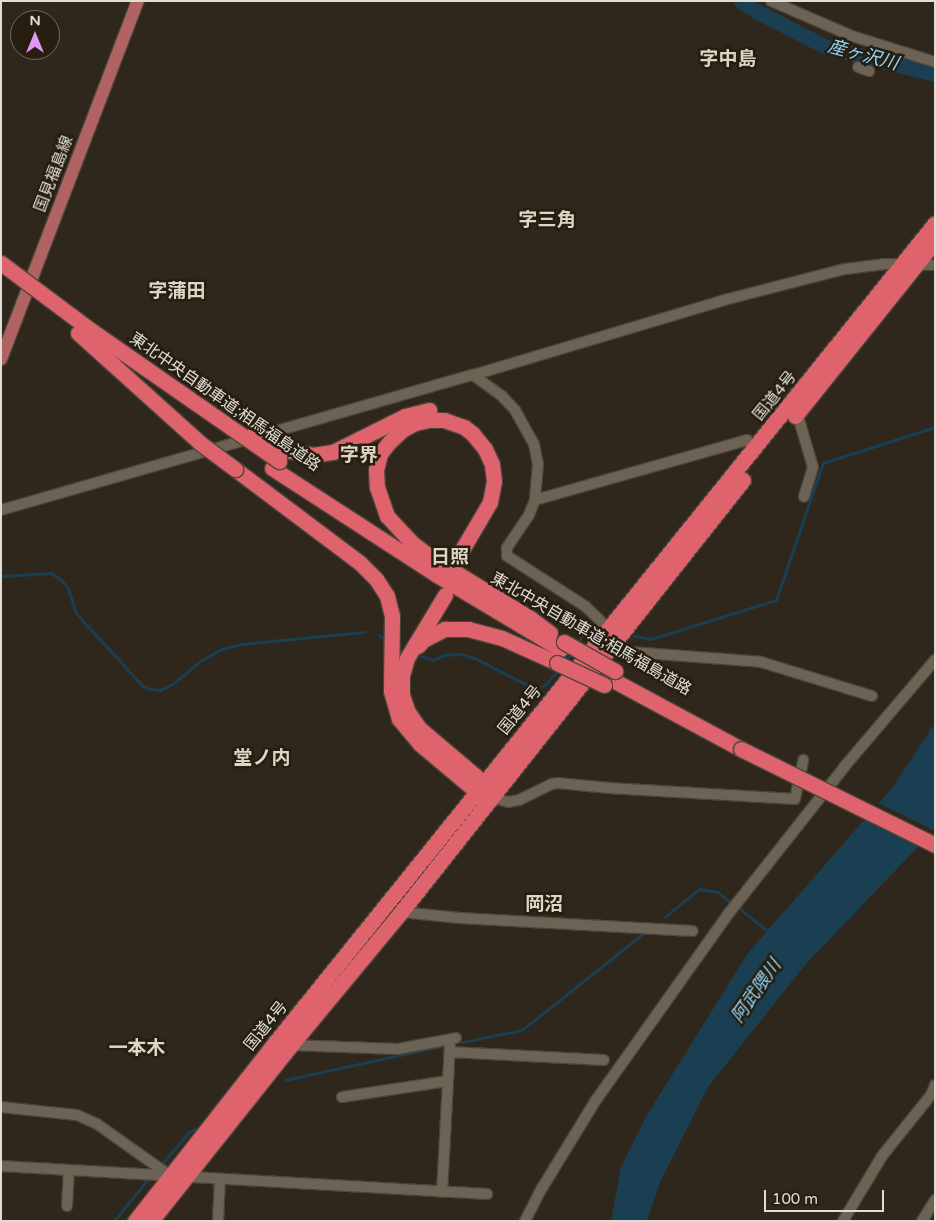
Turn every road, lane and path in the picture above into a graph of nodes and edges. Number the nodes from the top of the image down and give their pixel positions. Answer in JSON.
{"nodes":[{"id":1,"x":138,"y":1,"type":"edge"},
{"id":2,"x":771,"y":1,"type":"edge"},
{"id":3,"x":935,"y":62,"type":"edge"},
{"id":4,"x":858,"y":67,"type":"dead end"},
{"id":5,"x":868,"y":71,"type":"dead end"},
{"id":6,"x":935,"y":223,"type":"edge"},
{"id":7,"x":935,"y":241,"type":"edge"},
{"id":8,"x":1,"y":263,"type":"edge"},
{"id":9,"x":910,"y":264,"type":"junction"},
{"id":10,"x":935,"y":265,"type":"edge"},
{"id":11,"x":1,"y":275,"type":"edge"},
{"id":12,"x":85,"y":332,"type":"junction"},
{"id":13,"x":1,"y":359,"type":"edge"},
{"id":14,"x":473,"y":375,"type":"junction"},
{"id":15,"x":797,"y":413,"type":"junction"},
{"id":16,"x":756,"y":448,"type":"junction"},
{"id":17,"x":280,"y":460,"type":"junction"},
{"id":18,"x":804,"y":497,"type":"dead end"},
{"id":19,"x":535,"y":500,"type":"junction"},
{"id":20,"x":1,"y":510,"type":"edge"},
{"id":21,"x":609,"y":629,"type":"junction"},
{"id":22,"x":550,"y":633,"type":"junction"},
{"id":23,"x":601,"y":648,"type":"junction"},
{"id":24,"x":560,"y":651,"type":"junction"},
{"id":25,"x":407,"y":658,"type":"junction"},
{"id":26,"x":935,"y":660,"type":"edge"},
{"id":27,"x":391,"y":672,"type":"junction"},
{"id":28,"x":610,"y":678,"type":"junction"},
{"id":29,"x":872,"y":696,"type":"dead end"},
{"id":30,"x":742,"y":745,"type":"junction"},
{"id":31,"x":803,"y":760,"type":"dead end"},
{"id":32,"x":484,"y":790,"type":"junction"},
{"id":33,"x":935,"y":836,"type":"edge"},
{"id":34,"x":935,"y":845,"type":"edge"},
{"id":35,"x":400,"y":912,"type":"junction"},
{"id":36,"x":693,"y":931,"type":"dead end"},
{"id":37,"x":273,"y":1044,"type":"junction"},
{"id":38,"x":291,"y":1045,"type":"junction"},
{"id":39,"x":450,"y":1052,"type":"junction"},
{"id":40,"x":604,"y":1060,"type":"dead end"},
{"id":41,"x":448,"y":1081,"type":"junction"},
{"id":42,"x":935,"y":1085,"type":"edge"},
{"id":43,"x":342,"y":1097,"type":"dead end"},
{"id":44,"x":1,"y":1107,"type":"edge"},
{"id":45,"x":1,"y":1166,"type":"edge"},
{"id":46,"x":69,"y":1171,"type":"junction"},
{"id":47,"x":177,"y":1176,"type":"junction"},
{"id":48,"x":220,"y":1179,"type":"junction"},
{"id":49,"x":442,"y":1192,"type":"junction"},
{"id":50,"x":487,"y":1194,"type":"dead end"},
{"id":51,"x":935,"y":1200,"type":"edge"},
{"id":52,"x":67,"y":1206,"type":"dead end"},
{"id":53,"x":135,"y":1221,"type":"edge"},
{"id":54,"x":151,"y":1221,"type":"edge"},
{"id":55,"x":218,"y":1221,"type":"edge"},
{"id":56,"x":525,"y":1221,"type":"edge"},
{"id":57,"x":843,"y":1221,"type":"edge"},
{"id":58,"x":922,"y":1221,"type":"edge"}],
"edges":[{"from":1,"to":13,"type":"main road","name":"国見福島線"},
{"from":2,"to":3,"type":"street"},
{"from":4,"to":5,"type":"street"},
{"from":6,"to":9,"type":"highway","name":"国道4号"},
{"from":7,"to":9,"type":"highway","name":"国道4号"},
{"from":8,"to":12,"type":"highway","name":"東北中央自動車道;相馬福島道路","bridge":true},
{"from":9,"to":10,"type":"street"},
{"from":9,"to":14,"type":"street"},
{"from":9,"to":15,"type":"highway","name":"国道4号"},
{"from":9,"to":16,"type":"highway","name":"国道4号"},
{"from":11,"to":12,"type":"highway","name":"東北中央自動車道;相馬福島道路"},
{"from":12,"to":17,"type":"highway","name":"東北中央自動車道;相馬福島道路","bridge":true},
{"from":12,"to":17,"type":"highway","bridge":true},
{"from":12,"to":27,"type":"highway","bridge":true},
{"from":14,"to":19,"type":"street"},
{"from":14,"to":20,"type":"street"},
{"from":15,"to":18,"type":"street"},
{"from":15,"to":23,"type":"highway","name":"国道4号"},
{"from":16,"to":19,"type":"street"},
{"from":16,"to":21,"type":"highway","name":"国道4号"},
{"from":17,"to":22,"type":"highway","name":"東北中央自動車道;相馬福島道路"},
{"from":17,"to":22,"type":"highway"},
{"from":17,"to":24,"type":"highway","name":"東北中央自動車道;相馬福島道路"},
{"from":19,"to":21,"type":"street"},
{"from":21,"to":23,"type":"highway","name":"国道4号"},
{"from":22,"to":24,"type":"highway","name":"東北中央自動車道;相馬福島道路"},
{"from":23,"to":29,"type":"street"},
{"from":23,"to":32,"type":"highway","name":"国道4号"},
{"from":24,"to":25,"type":"highway"},
{"from":24,"to":28,"type":"highway","bridge":true},
{"from":24,"to":28,"type":"highway","name":"東北中央自動車道;相馬福島道路","bridge":true},
{"from":25,"to":27,"type":"highway"},
{"from":25,"to":32,"type":"highway"},
{"from":26,"to":56,"type":"street"},
{"from":27,"to":32,"type":"highway"},
{"from":28,"to":30,"type":"highway","name":"東北中央自動車道;相馬福島道路"},
{"from":28,"to":30,"type":"highway","name":"東北中央自動車道;相馬福島道路"},
{"from":30,"to":33,"type":"highway","name":"東北中央自動車道;相馬福島道路"},
{"from":30,"to":34,"type":"highway","name":"東北中央自動車道;相馬福島道路","bridge":true},
{"from":31,"to":32,"type":"street"},
{"from":32,"to":35,"type":"highway","name":"国道4号"},
{"from":32,"to":37,"type":"highway","name":"国道4号"},
{"from":35,"to":36,"type":"street"},
{"from":35,"to":38,"type":"highway","name":"国道4号"},
{"from":37,"to":38,"type":"street"},
{"from":37,"to":47,"type":"highway","name":"国道4号"},
{"from":38,"to":39,"type":"street"},
{"from":38,"to":47,"type":"highway","name":"国道4号"},
{"from":39,"to":40,"type":"street"},
{"from":39,"to":41,"type":"street"},
{"from":41,"to":43,"type":"street"},
{"from":41,"to":49,"type":"street"},
{"from":42,"to":57,"type":"street"},
{"from":44,"to":47,"type":"street"},
{"from":45,"to":46,"type":"street"},
{"from":46,"to":47,"type":"street"},
{"from":46,"to":52,"type":"street"},
{"from":47,"to":48,"type":"street"},
{"from":47,"to":53,"type":"highway","name":"国道4号"},
{"from":47,"to":54,"type":"highway","name":"国道4号"},
{"from":48,"to":49,"type":"street"},
{"from":48,"to":55,"type":"street"},
{"from":49,"to":50,"type":"street"},
{"from":51,"to":58,"type":"street"}]}
